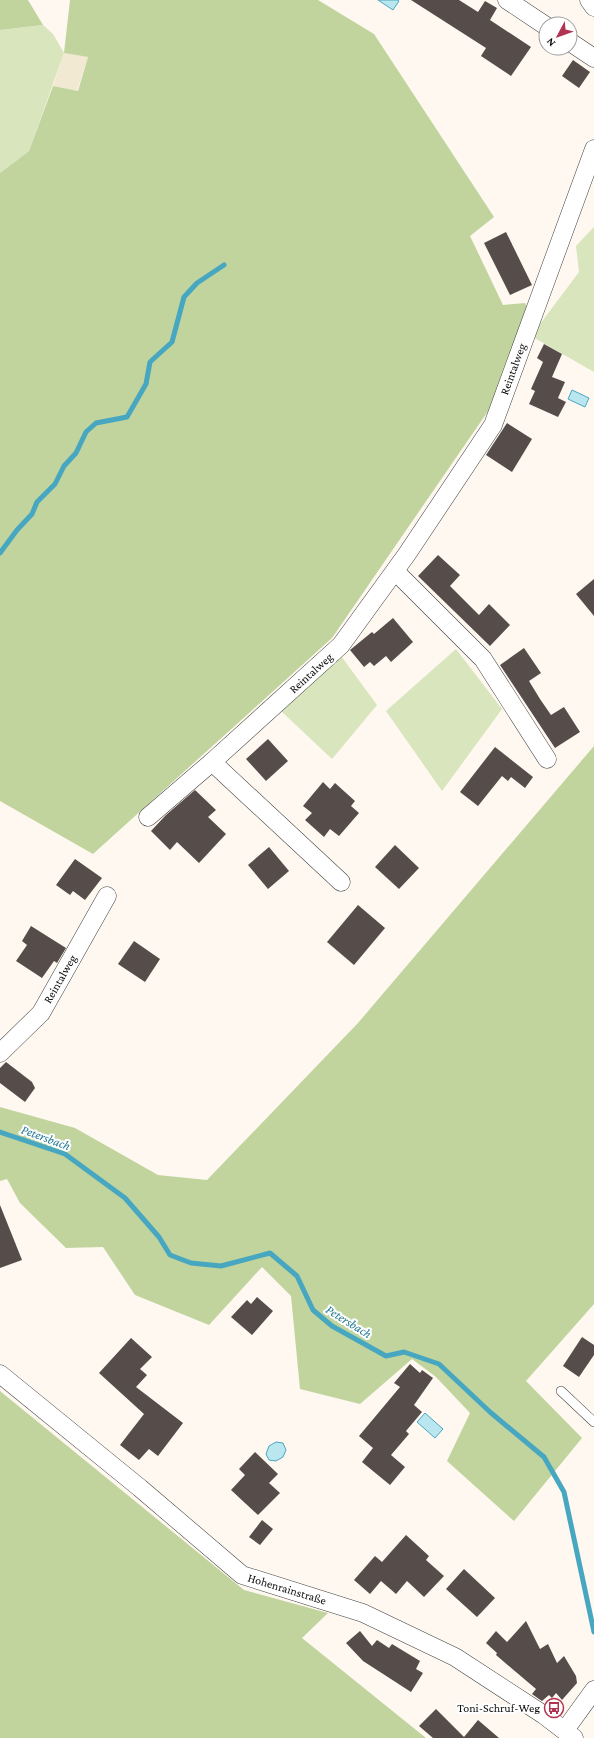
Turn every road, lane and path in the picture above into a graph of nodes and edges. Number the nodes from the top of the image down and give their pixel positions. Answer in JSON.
{"nodes":[{"id":1,"x":507,"y":0,"type":"edge"},
{"id":2,"x":589,"y":0,"type":"edge"},
{"id":3,"x":594,"y":7,"type":"edge"},
{"id":4,"x":538,"y":21,"type":"edge"},
{"id":5,"x":578,"y":47,"type":"edge"},
{"id":6,"x":594,"y":58,"type":"edge"},
{"id":7,"x":594,"y":149,"type":"edge"},
{"id":8,"x":395,"y":570,"type":"junction"},
{"id":9,"x":547,"y":759,"type":"dead end"},
{"id":10,"x":212,"y":762,"type":"junction"},
{"id":11,"x":148,"y":817,"type":"dead end"},
{"id":12,"x":341,"y":882,"type":"dead end"},
{"id":13,"x":107,"y":896,"type":"dead end"},
{"id":14,"x":0,"y":1053,"type":"edge"},
{"id":15,"x":0,"y":1374,"type":"edge"},
{"id":16,"x":561,"y":1391,"type":"dead end"},
{"id":17,"x":594,"y":1422,"type":"edge"},
{"id":18,"x":594,"y":1690,"type":"edge"},
{"id":19,"x":566,"y":1735,"type":"edge"}],
"edges":[{"from":1,"to":4,"type":"street"},
{"from":2,"to":3,"type":"street"},
{"from":5,"to":6,"type":"street"},
{"from":7,"to":8,"type":"street","name":"Reintalweg"},
{"from":8,"to":9,"type":"street"},
{"from":8,"to":10,"type":"street","name":"Reintalweg"},
{"from":10,"to":11,"type":"street","name":"Reintalweg"},
{"from":10,"to":12,"type":"street"},
{"from":13,"to":14,"type":"street","name":"Reintalweg"},
{"from":15,"to":19,"type":"street","name":"Hohenrainstraße"},
{"from":16,"to":17,"type":"lane"},
{"from":18,"to":19,"type":"street"}]}
